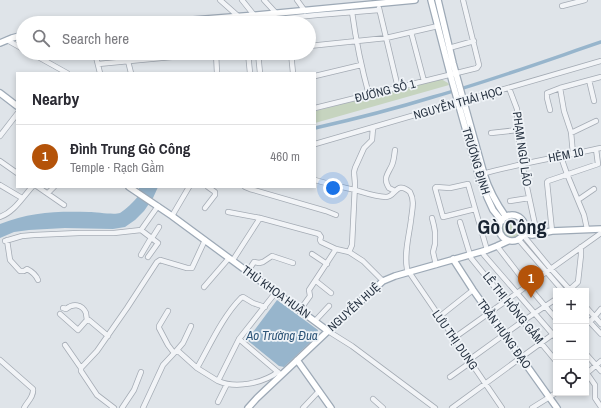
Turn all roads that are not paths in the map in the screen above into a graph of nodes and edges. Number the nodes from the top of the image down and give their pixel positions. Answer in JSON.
{"nodes":[{"id":1,"x":220,"y":0,"type":"edge"},
{"id":2,"x":242,"y":0,"type":"edge"},
{"id":3,"x":264,"y":0,"type":"edge"},
{"id":4,"x":297,"y":0,"type":"edge"},
{"id":5,"x":359,"y":0,"type":"edge"},
{"id":6,"x":415,"y":0,"type":"edge"},
{"id":7,"x":431,"y":0,"type":"edge"},
{"id":8,"x":438,"y":0,"type":"edge"},
{"id":9,"x":463,"y":0,"type":"edge"},
{"id":10,"x":585,"y":0,"type":"edge"},
{"id":11,"x":388,"y":1,"type":"edge"},
{"id":12,"x":363,"y":6,"type":"junction"},
{"id":13,"x":562,"y":6,"type":"dead end"},
{"id":14,"x":378,"y":7,"type":"junction"},
{"id":15,"x":305,"y":11,"type":"junction"},
{"id":16,"x":352,"y":12,"type":"junction"},
{"id":17,"x":276,"y":13,"type":"junction"},
{"id":18,"x":247,"y":15,"type":"edge"},
{"id":19,"x":238,"y":16,"type":"joint"},
{"id":20,"x":254,"y":16,"type":"edge"},
{"id":21,"x":266,"y":16,"type":"edge"},
{"id":22,"x":293,"y":16,"type":"edge"},
{"id":23,"x":438,"y":26,"type":"junction"},
{"id":24,"x":411,"y":32,"type":"junction"},
{"id":25,"x":16,"y":37,"type":"edge"},
{"id":26,"x":386,"y":38,"type":"junction"},
{"id":27,"x":7,"y":40,"type":"junction"},
{"id":28,"x":356,"y":41,"type":"junction"},
{"id":29,"x":474,"y":41,"type":"junction"},
{"id":30,"x":0,"y":43,"type":"edge"},
{"id":31,"x":16,"y":45,"type":"edge"},
{"id":32,"x":316,"y":45,"type":"edge"},
{"id":33,"x":449,"y":48,"type":"junction"},
{"id":34,"x":44,"y":60,"type":"edge"},
{"id":35,"x":97,"y":60,"type":"edge"},
{"id":36,"x":135,"y":60,"type":"edge"},
{"id":37,"x":216,"y":60,"type":"edge"},
{"id":38,"x":249,"y":60,"type":"edge"},
{"id":39,"x":259,"y":60,"type":"edge"},
{"id":40,"x":292,"y":60,"type":"edge"},
{"id":41,"x":128,"y":61,"type":"junction"},
{"id":42,"x":601,"y":61,"type":"edge"},
{"id":43,"x":98,"y":64,"type":"junction"},
{"id":44,"x":361,"y":65,"type":"junction"},
{"id":45,"x":65,"y":72,"type":"edge"},
{"id":46,"x":100,"y":72,"type":"edge"},
{"id":47,"x":131,"y":72,"type":"edge"},
{"id":48,"x":217,"y":72,"type":"edge"},
{"id":49,"x":250,"y":72,"type":"edge"},
{"id":50,"x":260,"y":72,"type":"edge"},
{"id":51,"x":293,"y":72,"type":"edge"},
{"id":52,"x":316,"y":76,"type":"edge"},
{"id":53,"x":454,"y":77,"type":"junction"},
{"id":54,"x":601,"y":77,"type":"edge"},
{"id":55,"x":589,"y":80,"type":"junction"},
{"id":56,"x":424,"y":81,"type":"junction"},
{"id":57,"x":398,"y":88,"type":"junction"},
{"id":58,"x":509,"y":88,"type":"junction"},
{"id":59,"x":560,"y":88,"type":"junction"},
{"id":60,"x":0,"y":93,"type":"edge"},
{"id":61,"x":369,"y":95,"type":"junction"},
{"id":62,"x":460,"y":99,"type":"junction"},
{"id":63,"x":594,"y":101,"type":"dead end"},
{"id":64,"x":16,"y":105,"type":"edge"},
{"id":65,"x":316,"y":108,"type":"edge"},
{"id":66,"x":550,"y":110,"type":"dead end"},
{"id":67,"x":16,"y":115,"type":"edge"},
{"id":68,"x":596,"y":122,"type":"dead end"},
{"id":69,"x":373,"y":128,"type":"junction"},
{"id":70,"x":518,"y":130,"type":"junction"},
{"id":71,"x":491,"y":133,"type":"dead end"},
{"id":72,"x":571,"y":133,"type":"junction"},
{"id":73,"x":0,"y":136,"type":"edge"},
{"id":74,"x":316,"y":144,"type":"edge"},
{"id":75,"x":598,"y":149,"type":"edge"},
{"id":76,"x":395,"y":150,"type":"dead end"},
{"id":77,"x":573,"y":154,"type":"junction"},
{"id":78,"x":561,"y":157,"type":"junction"},
{"id":79,"x":0,"y":161,"type":"edge"},
{"id":80,"x":522,"y":164,"type":"junction"},
{"id":81,"x":16,"y":172,"type":"edge"},
{"id":82,"x":481,"y":174,"type":"junction"},
{"id":83,"x":567,"y":174,"type":"junction"},
{"id":84,"x":316,"y":180,"type":"edge"},
{"id":85,"x":0,"y":185,"type":"edge"},
{"id":86,"x":31,"y":188,"type":"edge"},
{"id":87,"x":40,"y":188,"type":"edge"},
{"id":88,"x":53,"y":188,"type":"edge"},
{"id":89,"x":129,"y":188,"type":"edge"},
{"id":90,"x":188,"y":188,"type":"edge"},
{"id":91,"x":209,"y":188,"type":"edge"},
{"id":92,"x":248,"y":188,"type":"edge"},
{"id":93,"x":594,"y":189,"type":"dead end"},
{"id":94,"x":355,"y":190,"type":"junction"},
{"id":95,"x":395,"y":191,"type":"junction"},
{"id":96,"x":48,"y":193,"type":"junction"},
{"id":97,"x":22,"y":198,"type":"junction"},
{"id":98,"x":529,"y":198,"type":"junction"},
{"id":99,"x":578,"y":200,"type":"junction"},
{"id":100,"x":510,"y":201,"type":"dead end"},
{"id":101,"x":64,"y":205,"type":"dead end"},
{"id":102,"x":156,"y":205,"type":"junction"},
{"id":103,"x":205,"y":208,"type":"dead end"},
{"id":104,"x":475,"y":209,"type":"junction"},
{"id":105,"x":228,"y":212,"type":"dead end"},
{"id":106,"x":336,"y":215,"type":"dead end"},
{"id":107,"x":172,"y":216,"type":"junction"},
{"id":108,"x":0,"y":217,"type":"edge"},
{"id":109,"x":260,"y":218,"type":"junction"},
{"id":110,"x":432,"y":218,"type":"dead end"},
{"id":111,"x":504,"y":219,"type":"junction"},
{"id":112,"x":460,"y":222,"type":"dead end"},
{"id":113,"x":159,"y":228,"type":"dead end"},
{"id":114,"x":587,"y":229,"type":"junction"},
{"id":115,"x":601,"y":229,"type":"edge"},
{"id":116,"x":141,"y":230,"type":"junction"},
{"id":117,"x":552,"y":231,"type":"junction"},
{"id":118,"x":537,"y":234,"type":"junction"},
{"id":119,"x":601,"y":234,"type":"edge"},
{"id":120,"x":522,"y":236,"type":"junction"},
{"id":121,"x":151,"y":238,"type":"junction"},
{"id":122,"x":205,"y":240,"type":"junction"},
{"id":123,"x":508,"y":241,"type":"junction"},
{"id":124,"x":497,"y":246,"type":"junction"},
{"id":125,"x":581,"y":247,"type":"junction"},
{"id":126,"x":336,"y":249,"type":"junction"},
{"id":127,"x":485,"y":251,"type":"junction"},
{"id":128,"x":349,"y":252,"type":"junction"},
{"id":129,"x":312,"y":254,"type":"dead end"},
{"id":130,"x":141,"y":255,"type":"dead end"},
{"id":131,"x":470,"y":255,"type":"junction"},
{"id":132,"x":148,"y":257,"type":"dead end"},
{"id":133,"x":231,"y":259,"type":"junction"},
{"id":134,"x":453,"y":259,"type":"junction"},
{"id":135,"x":293,"y":263,"type":"dead end"},
{"id":136,"x":327,"y":264,"type":"junction"},
{"id":137,"x":436,"y":265,"type":"junction"},
{"id":138,"x":551,"y":269,"type":"junction"},
{"id":139,"x":248,"y":271,"type":"junction"},
{"id":140,"x":409,"y":272,"type":"junction"},
{"id":141,"x":547,"y":272,"type":"junction"},
{"id":142,"x":38,"y":280,"type":"dead end"},
{"id":143,"x":316,"y":281,"type":"junction"},
{"id":144,"x":383,"y":281,"type":"junction"},
{"id":145,"x":528,"y":286,"type":"junction"},
{"id":146,"x":204,"y":287,"type":"dead end"},
{"id":147,"x":560,"y":288,"type":"edge"},
{"id":148,"x":567,"y":288,"type":"edge"},
{"id":149,"x":573,"y":288,"type":"edge"},
{"id":150,"x":473,"y":290,"type":"junction"},
{"id":151,"x":276,"y":292,"type":"junction"},
{"id":152,"x":331,"y":293,"type":"dead end"},
{"id":153,"x":517,"y":293,"type":"junction"},
{"id":154,"x":506,"y":301,"type":"junction"},
{"id":155,"x":553,"y":301,"type":"edge"},
{"id":156,"x":329,"y":306,"type":"dead end"},
{"id":157,"x":545,"y":306,"type":"junction"},
{"id":158,"x":265,"y":307,"type":"junction"},
{"id":159,"x":63,"y":308,"type":"dead end"},
{"id":160,"x":601,"y":309,"type":"edge"},
{"id":161,"x":300,"y":310,"type":"junction"},
{"id":162,"x":589,"y":311,"type":"edge"},
{"id":163,"x":168,"y":312,"type":"dead end"},
{"id":164,"x":489,"y":313,"type":"junction"},
{"id":165,"x":60,"y":314,"type":"dead end"},
{"id":166,"x":535,"y":314,"type":"junction"},
{"id":167,"x":553,"y":315,"type":"edge"},
{"id":168,"x":439,"y":317,"type":"junction"},
{"id":169,"x":594,"y":317,"type":"junction"},
{"id":170,"x":87,"y":320,"type":"junction"},
{"id":171,"x":315,"y":321,"type":"junction"},
{"id":172,"x":523,"y":321,"type":"junction"},
{"id":173,"x":590,"y":322,"type":"joint"},
{"id":174,"x":601,"y":324,"type":"edge"},
{"id":175,"x":191,"y":326,"type":"dead end"},
{"id":176,"x":328,"y":330,"type":"junction"},
{"id":177,"x":553,"y":333,"type":"edge"},
{"id":178,"x":505,"y":334,"type":"junction"},
{"id":179,"x":601,"y":334,"type":"edge"},
{"id":180,"x":108,"y":336,"type":"junction"},
{"id":181,"x":553,"y":336,"type":"edge"},
{"id":182,"x":454,"y":338,"type":"junction"},
{"id":183,"x":239,"y":340,"type":"junction"},
{"id":184,"x":541,"y":343,"type":"junction"},
{"id":185,"x":65,"y":345,"type":"dead end"},
{"id":186,"x":176,"y":352,"type":"junction"},
{"id":187,"x":589,"y":357,"type":"edge"},
{"id":188,"x":521,"y":358,"type":"junction"},
{"id":189,"x":0,"y":360,"type":"edge"},
{"id":190,"x":297,"y":360,"type":"junction"},
{"id":191,"x":555,"y":360,"type":"edge"},
{"id":192,"x":470,"y":361,"type":"junction"},
{"id":193,"x":601,"y":361,"type":"edge"},
{"id":194,"x":596,"y":365,"type":"junction"},
{"id":195,"x":81,"y":368,"type":"junction"},
{"id":196,"x":197,"y":368,"type":"junction"},
{"id":197,"x":589,"y":371,"type":"edge"},
{"id":198,"x":601,"y":371,"type":"edge"},
{"id":199,"x":141,"y":372,"type":"dead end"},
{"id":200,"x":279,"y":373,"type":"junction"},
{"id":201,"x":450,"y":377,"type":"dead end"},
{"id":202,"x":589,"y":377,"type":"edge"},
{"id":203,"x":218,"y":382,"type":"junction"},
{"id":204,"x":485,"y":383,"type":"junction"},
{"id":205,"x":227,"y":384,"type":"junction"},
{"id":206,"x":319,"y":391,"type":"junction"},
{"id":207,"x":553,"y":395,"type":"edge"},
{"id":208,"x":550,"y":397,"type":"junction"},
{"id":209,"x":373,"y":399,"type":"dead end"},
{"id":210,"x":218,"y":402,"type":"dead end"},
{"id":211,"x":601,"y":407,"type":"edge"},
{"id":212,"x":24,"y":408,"type":"edge"},
{"id":213,"x":114,"y":408,"type":"edge"},
{"id":214,"x":122,"y":408,"type":"edge"},
{"id":215,"x":143,"y":408,"type":"edge"},
{"id":216,"x":248,"y":408,"type":"edge"},
{"id":217,"x":303,"y":408,"type":"edge"},
{"id":218,"x":331,"y":408,"type":"edge"},
{"id":219,"x":383,"y":408,"type":"edge"},
{"id":220,"x":435,"y":408,"type":"edge"},
{"id":221,"x":452,"y":408,"type":"edge"},
{"id":222,"x":502,"y":408,"type":"edge"},
{"id":223,"x":532,"y":408,"type":"edge"},
{"id":224,"x":557,"y":408,"type":"edge"}],
"edges":[{"from":1,"to":19,"type":"street"},
{"from":2,"to":20,"type":"street"},
{"from":3,"to":17,"type":"street"},
{"from":4,"to":15,"type":"street"},
{"from":5,"to":12,"type":"street"},
{"from":6,"to":11,"type":"main road"},
{"from":7,"to":23,"type":"main road"},
{"from":8,"to":33,"type":"main road"},
{"from":9,"to":29,"type":"street"},
{"from":10,"to":13,"type":"street"},
{"from":11,"to":14,"type":"main road"},
{"from":12,"to":14,"type":"main road"},
{"from":12,"to":15,"type":"main road"},
{"from":14,"to":16,"type":"street"},
{"from":14,"to":26,"type":"street"},
{"from":15,"to":17,"type":"main road"},
{"from":16,"to":22,"type":"street"},
{"from":16,"to":28,"type":"street"},
{"from":17,"to":21,"type":"main road"},
{"from":18,"to":19,"type":"main road"},
{"from":23,"to":24,"type":"street"},
{"from":23,"to":53,"type":"main road"},
{"from":24,"to":26,"type":"street"},
{"from":24,"to":56,"type":"street"},
{"from":25,"to":27,"type":"main road"},
{"from":26,"to":28,"type":"street"},
{"from":26,"to":57,"type":"street"},
{"from":27,"to":30,"type":"main road"},
{"from":27,"to":31,"type":"street"},
{"from":28,"to":32,"type":"street"},
{"from":28,"to":44,"type":"street"},
{"from":29,"to":33,"type":"street"},
{"from":29,"to":53,"type":"street","name":"ĐƯỜNG SỐ 1"},
{"from":33,"to":53,"type":"main road"},
{"from":34,"to":45,"type":"street"},
{"from":35,"to":43,"type":"street"},
{"from":36,"to":41,"type":"street"},
{"from":37,"to":48,"type":"street"},
{"from":38,"to":49,"type":"street"},
{"from":39,"to":50,"type":"street"},
{"from":40,"to":51,"type":"street"},
{"from":41,"to":43,"type":"street"},
{"from":41,"to":47,"type":"street"},
{"from":42,"to":58,"type":"street","name":"NGUYỄN THÁI HỌC"},
{"from":43,"to":46,"type":"street"},
{"from":44,"to":52,"type":"street"},
{"from":44,"to":61,"type":"street"},
{"from":53,"to":56,"type":"street","name":"ĐƯỜNG SỐ 1"},
{"from":53,"to":62,"type":"main road","name":"TRƯƠNG ĐỊNH"},
{"from":54,"to":55,"type":"street"},
{"from":55,"to":59,"type":"street"},
{"from":55,"to":63,"type":"street"},
{"from":56,"to":57,"type":"street","name":"ĐƯỜNG SỐ 1"},
{"from":57,"to":61,"type":"street","name":"ĐƯỜNG SỐ 1"},
{"from":58,"to":62,"type":"street","name":"NGUYỄN THÁI HỌC"},
{"from":58,"to":70,"type":"street","name":"PHẠM NGŨ LÃO"},
{"from":59,"to":66,"type":"street"},
{"from":59,"to":72,"type":"street"},
{"from":60,"to":64,"type":"main road"},
{"from":61,"to":65,"type":"street","name":"ĐƯỜNG SỐ 1"},
{"from":62,"to":69,"type":"street","name":"NGUYỄN THÁI HỌC"},
{"from":62,"to":82,"type":"main road","name":"TRƯƠNG ĐỊNH"},
{"from":67,"to":73,"type":"street"},
{"from":68,"to":72,"type":"street"},
{"from":69,"to":74,"type":"street","name":"NGUYỄN THÁI HỌC"},
{"from":69,"to":94,"type":"street"},
{"from":70,"to":71,"type":"street"},
{"from":70,"to":80,"type":"street","name":"PHẠM NGŨ LÃO"},
{"from":72,"to":77,"type":"street"},
{"from":75,"to":77,"type":"street","name":"HẺM 10"},
{"from":75,"to":83,"type":"street"},
{"from":76,"to":95,"type":"street"},
{"from":77,"to":78,"type":"street","name":"HẺM 10"},
{"from":78,"to":80,"type":"street","name":"HẺM 10"},
{"from":78,"to":83,"type":"street"},
{"from":79,"to":81,"type":"street"},
{"from":80,"to":82,"type":"street","name":"HẺM 10"},
{"from":80,"to":98,"type":"street","name":"PHẠM NGŨ LÃO"},
{"from":82,"to":111,"type":"main road","name":"TRƯƠNG ĐỊNH"},
{"from":83,"to":99,"type":"street"},
{"from":83,"to":117,"type":"street"},
{"from":84,"to":94,"type":"street"},
{"from":85,"to":97,"type":"street"},
{"from":86,"to":97,"type":"street"},
{"from":87,"to":96,"type":"street"},
{"from":88,"to":96,"type":"street"},
{"from":89,"to":102,"type":"main road","name":"THỦ KHOA HUÂN"},
{"from":90,"to":107,"type":"street"},
{"from":91,"to":103,"type":"street"},
{"from":92,"to":106,"type":"street"},
{"from":93,"to":99,"type":"street"},
{"from":94,"to":95,"type":"street"},
{"from":94,"to":128,"type":"street"},
{"from":95,"to":140,"type":"street"},
{"from":96,"to":101,"type":"street"},
{"from":97,"to":108,"type":"street"},
{"from":98,"to":100,"type":"street"},
{"from":98,"to":118,"type":"street","name":"PHẠM NGŨ LÃO"},
{"from":99,"to":114,"type":"street"},
{"from":102,"to":107,"type":"main road","name":"THỦ KHOA HUÂN"},
{"from":102,"to":116,"type":"street"},
{"from":104,"to":104,"type":"street"},
{"from":104,"to":127,"type":"street"},
{"from":105,"to":109,"type":"street"},
{"from":107,"to":122,"type":"main road","name":"THỦ KHOA HUÂN"},
{"from":109,"to":126,"type":"street"},
{"from":109,"to":133,"type":"street"},
{"from":110,"to":137,"type":"street"},
{"from":111,"to":120,"type":"main road"},
{"from":111,"to":123,"type":"main road"},
{"from":112,"to":131,"type":"street","name":"LÊ THỊ HỒNG GẤM"},
{"from":113,"to":121,"type":"street"},
{"from":114,"to":115,"type":"main road"},
{"from":114,"to":117,"type":"main road"},
{"from":116,"to":121,"type":"street"},
{"from":116,"to":142,"type":"street"},
{"from":117,"to":118,"type":"main road"},
{"from":118,"to":120,"type":"main road"},
{"from":119,"to":125,"type":"street"},
{"from":120,"to":123,"type":"main road"},
{"from":120,"to":138,"type":"street"},
{"from":120,"to":141,"type":"street"},
{"from":121,"to":130,"type":"street"},
{"from":121,"to":132,"type":"street"},
{"from":122,"to":133,"type":"main road","name":"THỦ KHOA HUÂN"},
{"from":122,"to":180,"type":"street"},
{"from":123,"to":124,"type":"main road","name":"NGUYỄN HUỆ"},
{"from":124,"to":127,"type":"main road","name":"NGUYỄN HUỆ"},
{"from":124,"to":145,"type":"street"},
{"from":125,"to":138,"type":"street"},
{"from":125,"to":149,"type":"street"},
{"from":126,"to":128,"type":"street"},
{"from":126,"to":136,"type":"street"},
{"from":127,"to":131,"type":"main road","name":"NGUYỄN HUỆ"},
{"from":127,"to":153,"type":"street"},
{"from":128,"to":144,"type":"street"},
{"from":129,"to":136,"type":"street"},
{"from":131,"to":134,"type":"main road","name":"NGUYỄN HUỆ"},
{"from":131,"to":154,"type":"street","name":"LÊ THỊ HỒNG GẤM"},
{"from":133,"to":139,"type":"main road","name":"THỦ KHOA HUÂN"},
{"from":133,"to":146,"type":"street"},
{"from":134,"to":137,"type":"main road","name":"NGUYỄN HUỆ"},
{"from":134,"to":150,"type":"main road","name":"TRẦN HƯNG ĐẠO"},
{"from":135,"to":139,"type":"street"},
{"from":136,"to":143,"type":"street"},
{"from":137,"to":140,"type":"main road","name":"NGUYỄN HUỆ"},
{"from":138,"to":141,"type":"street"},
{"from":138,"to":148,"type":"street"},
{"from":139,"to":151,"type":"main road","name":"THỦ KHOA HUÂN"},
{"from":140,"to":144,"type":"main road","name":"NGUYỄN HUỆ"},
{"from":140,"to":168,"type":"street","name":"LƯU THỊ DUNG"},
{"from":141,"to":145,"type":"street"},
{"from":141,"to":147,"type":"street"},
{"from":143,"to":152,"type":"street"},
{"from":143,"to":161,"type":"street"},
{"from":144,"to":176,"type":"main road","name":"NGUYỄN HUỆ"},
{"from":145,"to":153,"type":"street"},
{"from":145,"to":157,"type":"street"},
{"from":150,"to":164,"type":"main road","name":"TRẦN HƯNG ĐẠO"},
{"from":150,"to":168,"type":"street"},
{"from":151,"to":158,"type":"street"},
{"from":151,"to":161,"type":"main road","name":"THỦ KHOA HUÂN"},
{"from":153,"to":154,"type":"street"},
{"from":153,"to":166,"type":"street"},
{"from":154,"to":164,"type":"street"},
{"from":154,"to":172,"type":"street","name":"LÊ THỊ HỒNG GẤM"},
{"from":155,"to":157,"type":"street"},
{"from":156,"to":171,"type":"street"},
{"from":157,"to":166,"type":"street"},
{"from":157,"to":167,"type":"street"},
{"from":158,"to":183,"type":"street"},
{"from":158,"to":196,"type":"street"},
{"from":159,"to":170,"type":"street"},
{"from":160,"to":169,"type":"street"},
{"from":161,"to":171,"type":"main road","name":"THỦ KHOA HUÂN"},
{"from":162,"to":169,"type":"street"},
{"from":163,"to":186,"type":"street"},
{"from":164,"to":178,"type":"main road","name":"TRẦN HƯNG ĐẠO"},
{"from":164,"to":182,"type":"street"},
{"from":165,"to":170,"type":"street"},
{"from":166,"to":172,"type":"street"},
{"from":166,"to":177,"type":"street"},
{"from":168,"to":182,"type":"street","name":"LƯU THỊ DUNG"},
{"from":169,"to":173,"type":"street"},
{"from":169,"to":174,"type":"street"},
{"from":170,"to":180,"type":"street"},
{"from":171,"to":176,"type":"main road","name":"THỦ KHOA HUÂN"},
{"from":172,"to":178,"type":"street"},
{"from":172,"to":184,"type":"street","name":"LÊ THỊ HỒNG GẤM"},
{"from":173,"to":179,"type":"street"},
{"from":175,"to":186,"type":"street"},
{"from":176,"to":190,"type":"main road","name":"NGUYỄN HUỆ"},
{"from":176,"to":220,"type":"street","name":"THỦ KHOA HUÂN"},
{"from":178,"to":188,"type":"main road","name":"TRẦN HƯNG ĐẠO"},
{"from":178,"to":192,"type":"street"},
{"from":180,"to":195,"type":"street"},
{"from":181,"to":184,"type":"street"},
{"from":182,"to":192,"type":"street","name":"LƯU THỊ DUNG"},
{"from":183,"to":200,"type":"street"},
{"from":183,"to":203,"type":"street"},
{"from":184,"to":188,"type":"street"},
{"from":184,"to":191,"type":"street","name":"LÊ THỊ HỒNG GẤM"},
{"from":185,"to":195,"type":"street"},
{"from":186,"to":196,"type":"street"},
{"from":186,"to":215,"type":"street"},
{"from":187,"to":194,"type":"street"},
{"from":188,"to":204,"type":"street"},
{"from":188,"to":208,"type":"main road","name":"TRẦN HƯNG ĐẠO"},
{"from":189,"to":212,"type":"street"},
{"from":190,"to":200,"type":"main road","name":"NGUYỄN HUỆ"},
{"from":190,"to":206,"type":"main road"},
{"from":192,"to":201,"type":"street"},
{"from":192,"to":204,"type":"street","name":"LƯU THỊ DUNG"},
{"from":193,"to":194,"type":"street"},
{"from":194,"to":197,"type":"street"},
{"from":194,"to":198,"type":"street"},
{"from":195,"to":213,"type":"street"},
{"from":196,"to":203,"type":"street"},
{"from":199,"to":214,"type":"street"},
{"from":200,"to":205,"type":"street"},
{"from":200,"to":216,"type":"main road","name":"NGUYỄN HUỆ"},
{"from":202,"to":211,"type":"street"},
{"from":203,"to":205,"type":"street"},
{"from":204,"to":221,"type":"street"},
{"from":204,"to":222,"type":"street","name":"LƯU THỊ DUNG"},
{"from":205,"to":210,"type":"street"},
{"from":206,"to":217,"type":"street"},
{"from":206,"to":218,"type":"main road"},
{"from":207,"to":208,"type":"street"},
{"from":208,"to":223,"type":"street"},
{"from":208,"to":224,"type":"main road","name":"TRẦN HƯNG ĐẠO"},
{"from":209,"to":219,"type":"street"}]}
